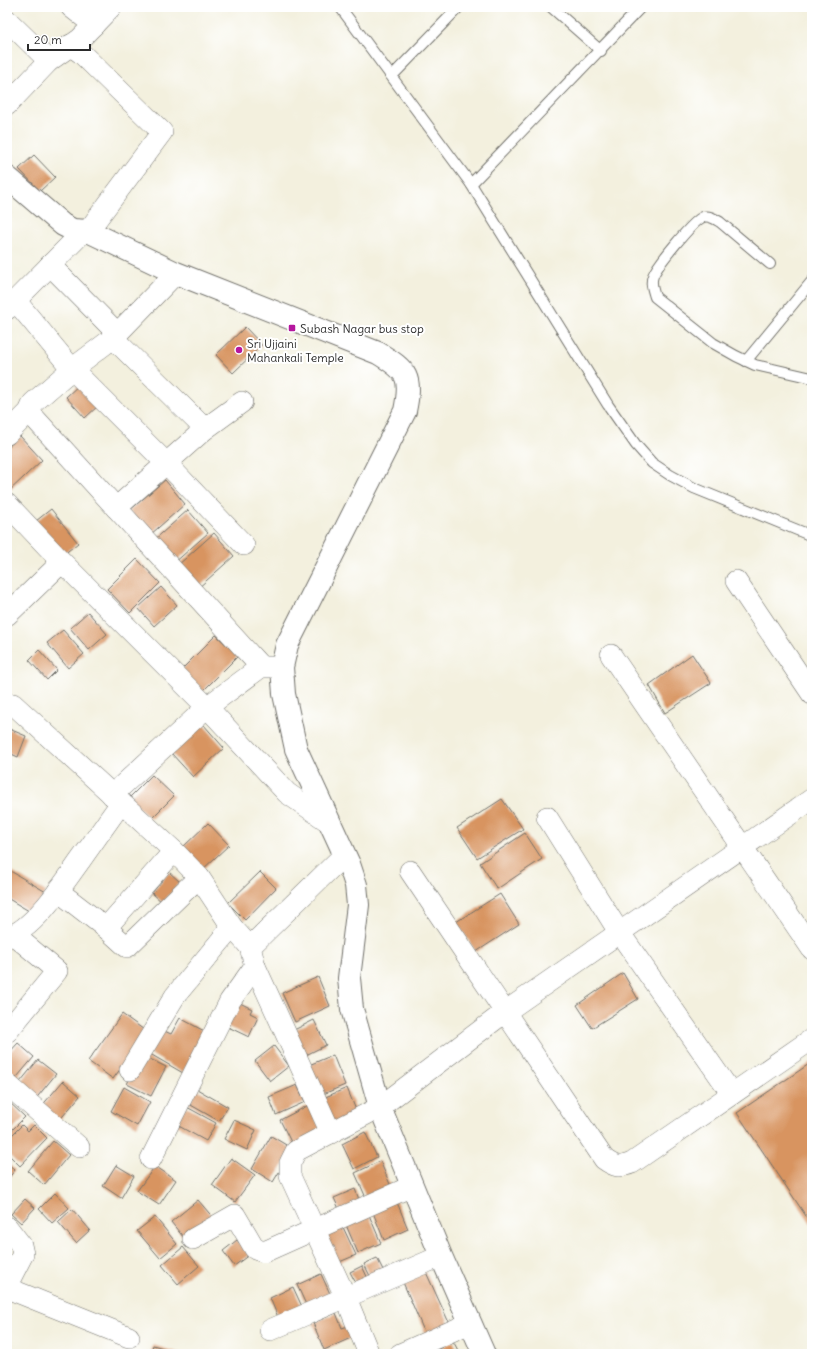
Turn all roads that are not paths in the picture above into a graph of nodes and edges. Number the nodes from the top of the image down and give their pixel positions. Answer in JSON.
{"nodes":[{"id":1,"x":71,"y":7,"type":"edge"},
{"id":2,"x":111,"y":7,"type":"edge"},
{"id":3,"x":340,"y":7,"type":"edge"},
{"id":4,"x":459,"y":7,"type":"edge"},
{"id":5,"x":551,"y":7,"type":"edge"},
{"id":6,"x":641,"y":7,"type":"edge"},
{"id":7,"x":7,"y":20,"type":"edge"},
{"id":8,"x":94,"y":25,"type":"junction"},
{"id":9,"x":70,"y":45,"type":"junction"},
{"id":10,"x":601,"y":50,"type":"junction"},
{"id":11,"x":49,"y":61,"type":"junction"},
{"id":12,"x":392,"y":76,"type":"junction"},
{"id":13,"x":7,"y":104,"type":"edge"},
{"id":14,"x":7,"y":177,"type":"edge"},
{"id":15,"x":471,"y":184,"type":"junction"},
{"id":16,"x":86,"y":231,"type":"junction"},
{"id":17,"x":770,"y":264,"type":"dead end"},
{"id":18,"x":50,"y":265,"type":"junction"},
{"id":19,"x":176,"y":273,"type":"junction"},
{"id":20,"x":812,"y":281,"type":"edge"},
{"id":21,"x":11,"y":304,"type":"edge"},
{"id":22,"x":115,"y":336,"type":"junction"},
{"id":23,"x":746,"y":361,"type":"junction"},
{"id":24,"x":72,"y":369,"type":"junction"},
{"id":25,"x":812,"y":378,"type":"edge"},
{"id":26,"x":242,"y":402,"type":"dead end"},
{"id":27,"x":29,"y":412,"type":"junction"},
{"id":28,"x":206,"y":429,"type":"junction"},
{"id":29,"x":7,"y":434,"type":"edge"},
{"id":30,"x":167,"y":464,"type":"junction"},
{"id":31,"x":7,"y":504,"type":"edge"},
{"id":32,"x":116,"y":508,"type":"junction"},
{"id":33,"x":812,"y":536,"type":"edge"},
{"id":34,"x":244,"y":545,"type":"dead end"},
{"id":35,"x":62,"y":562,"type":"junction"},
{"id":36,"x":736,"y":581,"type":"dead end"},
{"id":37,"x":10,"y":606,"type":"edge"},
{"id":38,"x":611,"y":655,"type":"dead end"},
{"id":39,"x":261,"y":667,"type":"junction"},
{"id":40,"x":282,"y":667,"type":"junction"},
{"id":41,"x":812,"y":694,"type":"edge"},
{"id":42,"x":9,"y":702,"type":"edge"},
{"id":43,"x":207,"y":707,"type":"junction"},
{"id":44,"x":117,"y":799,"type":"junction"},
{"id":45,"x":812,"y":799,"type":"edge"},
{"id":46,"x":547,"y":817,"type":"dead end"},
{"id":47,"x":329,"y":822,"type":"junction"},
{"id":48,"x":742,"y":847,"type":"junction"},
{"id":49,"x":174,"y":851,"type":"junction"},
{"id":50,"x":344,"y":855,"type":"junction"},
{"id":51,"x":410,"y":871,"type":"dead end"},
{"id":52,"x":199,"y":877,"type":"junction"},
{"id":53,"x":58,"y":891,"type":"junction"},
{"id":54,"x":232,"y":927,"type":"junction"},
{"id":55,"x":106,"y":928,"type":"junction"},
{"id":56,"x":619,"y":932,"type":"junction"},
{"id":57,"x":10,"y":936,"type":"edge"},
{"id":58,"x":812,"y":949,"type":"edge"},
{"id":59,"x":253,"y":957,"type":"junction"},
{"id":60,"x":505,"y":1012,"type":"junction"},
{"id":61,"x":7,"y":1032,"type":"edge"},
{"id":62,"x":812,"y":1039,"type":"edge"},
{"id":63,"x":130,"y":1070,"type":"dead end"},
{"id":64,"x":7,"y":1084,"type":"edge"},
{"id":65,"x":732,"y":1094,"type":"junction"},
{"id":66,"x":380,"y":1107,"type":"junction"},
{"id":67,"x":331,"y":1133,"type":"junction"},
{"id":68,"x":79,"y":1147,"type":"dead end"},
{"id":69,"x":151,"y":1159,"type":"dead end"},
{"id":70,"x":412,"y":1186,"type":"junction"},
{"id":71,"x":7,"y":1227,"type":"edge"},
{"id":72,"x":314,"y":1229,"type":"junction"},
{"id":73,"x":193,"y":1239,"type":"dead end"},
{"id":74,"x":441,"y":1256,"type":"junction"},
{"id":75,"x":346,"y":1298,"type":"junction"},
{"id":76,"x":470,"y":1323,"type":"junction"},
{"id":77,"x":270,"y":1330,"type":"dead end"},
{"id":78,"x":129,"y":1337,"type":"dead end"},
{"id":79,"x":369,"y":1354,"type":"edge"},
{"id":80,"x":400,"y":1354,"type":"edge"},
{"id":81,"x":484,"y":1354,"type":"edge"}],
"edges":[{"from":1,"to":8,"type":"street"},
{"from":2,"to":8,"type":"street"},
{"from":3,"to":12,"type":"lane"},
{"from":4,"to":12,"type":"lane"},
{"from":5,"to":10,"type":"lane"},
{"from":6,"to":10,"type":"lane"},
{"from":7,"to":11,"type":"street"},
{"from":8,"to":9,"type":"street"},
{"from":9,"to":11,"type":"street"},
{"from":9,"to":16,"type":"street"},
{"from":10,"to":15,"type":"lane"},
{"from":11,"to":13,"type":"street"},
{"from":12,"to":15,"type":"lane"},
{"from":14,"to":16,"type":"street"},
{"from":15,"to":33,"type":"lane"},
{"from":16,"to":18,"type":"street"},
{"from":16,"to":19,"type":"street"},
{"from":17,"to":23,"type":"lane"},
{"from":18,"to":21,"type":"street"},
{"from":18,"to":22,"type":"street"},
{"from":19,"to":22,"type":"street"},
{"from":19,"to":40,"type":"street"},
{"from":20,"to":23,"type":"lane"},
{"from":21,"to":24,"type":"street"},
{"from":22,"to":24,"type":"street"},
{"from":22,"to":28,"type":"street"},
{"from":23,"to":25,"type":"lane"},
{"from":24,"to":27,"type":"street"},
{"from":24,"to":30,"type":"street"},
{"from":26,"to":28,"type":"street"},
{"from":27,"to":29,"type":"street"},
{"from":27,"to":32,"type":"street"},
{"from":28,"to":30,"type":"street"},
{"from":30,"to":32,"type":"street"},
{"from":30,"to":34,"type":"street"},
{"from":31,"to":35,"type":"street"},
{"from":32,"to":39,"type":"street"},
{"from":35,"to":37,"type":"street"},
{"from":35,"to":43,"type":"street"},
{"from":36,"to":41,"type":"street"},
{"from":38,"to":48,"type":"street"},
{"from":39,"to":40,"type":"street"},
{"from":39,"to":43,"type":"street"},
{"from":40,"to":47,"type":"street"},
{"from":42,"to":44,"type":"street"},
{"from":43,"to":44,"type":"street"},
{"from":43,"to":47,"type":"street"},
{"from":44,"to":49,"type":"street"},
{"from":44,"to":53,"type":"street"},
{"from":45,"to":48,"type":"street"},
{"from":46,"to":56,"type":"street"},
{"from":47,"to":50,"type":"street"},
{"from":48,"to":56,"type":"street"},
{"from":48,"to":58,"type":"street"},
{"from":49,"to":52,"type":"street"},
{"from":49,"to":55,"type":"street"},
{"from":50,"to":59,"type":"street"},
{"from":50,"to":66,"type":"street"},
{"from":51,"to":60,"type":"street"},
{"from":52,"to":54,"type":"street"},
{"from":52,"to":55,"type":"street"},
{"from":53,"to":55,"type":"street"},
{"from":53,"to":57,"type":"street"},
{"from":54,"to":59,"type":"street"},
{"from":54,"to":63,"type":"street"},
{"from":56,"to":60,"type":"street"},
{"from":56,"to":65,"type":"street"},
{"from":57,"to":61,"type":"street"},
{"from":59,"to":67,"type":"street"},
{"from":59,"to":69,"type":"street"},
{"from":60,"to":65,"type":"street"},
{"from":60,"to":66,"type":"street"},
{"from":62,"to":65,"type":"street"},
{"from":64,"to":68,"type":"street"},
{"from":66,"to":67,"type":"street"},
{"from":66,"to":70,"type":"street"},
{"from":67,"to":72,"type":"street"},
{"from":70,"to":72,"type":"street"},
{"from":70,"to":74,"type":"street"},
{"from":71,"to":78,"type":"street"},
{"from":72,"to":73,"type":"street"},
{"from":72,"to":75,"type":"street"},
{"from":74,"to":75,"type":"street"},
{"from":74,"to":76,"type":"street"},
{"from":75,"to":77,"type":"street"},
{"from":75,"to":79,"type":"street"},
{"from":76,"to":80,"type":"street"},
{"from":76,"to":81,"type":"street"}]}
